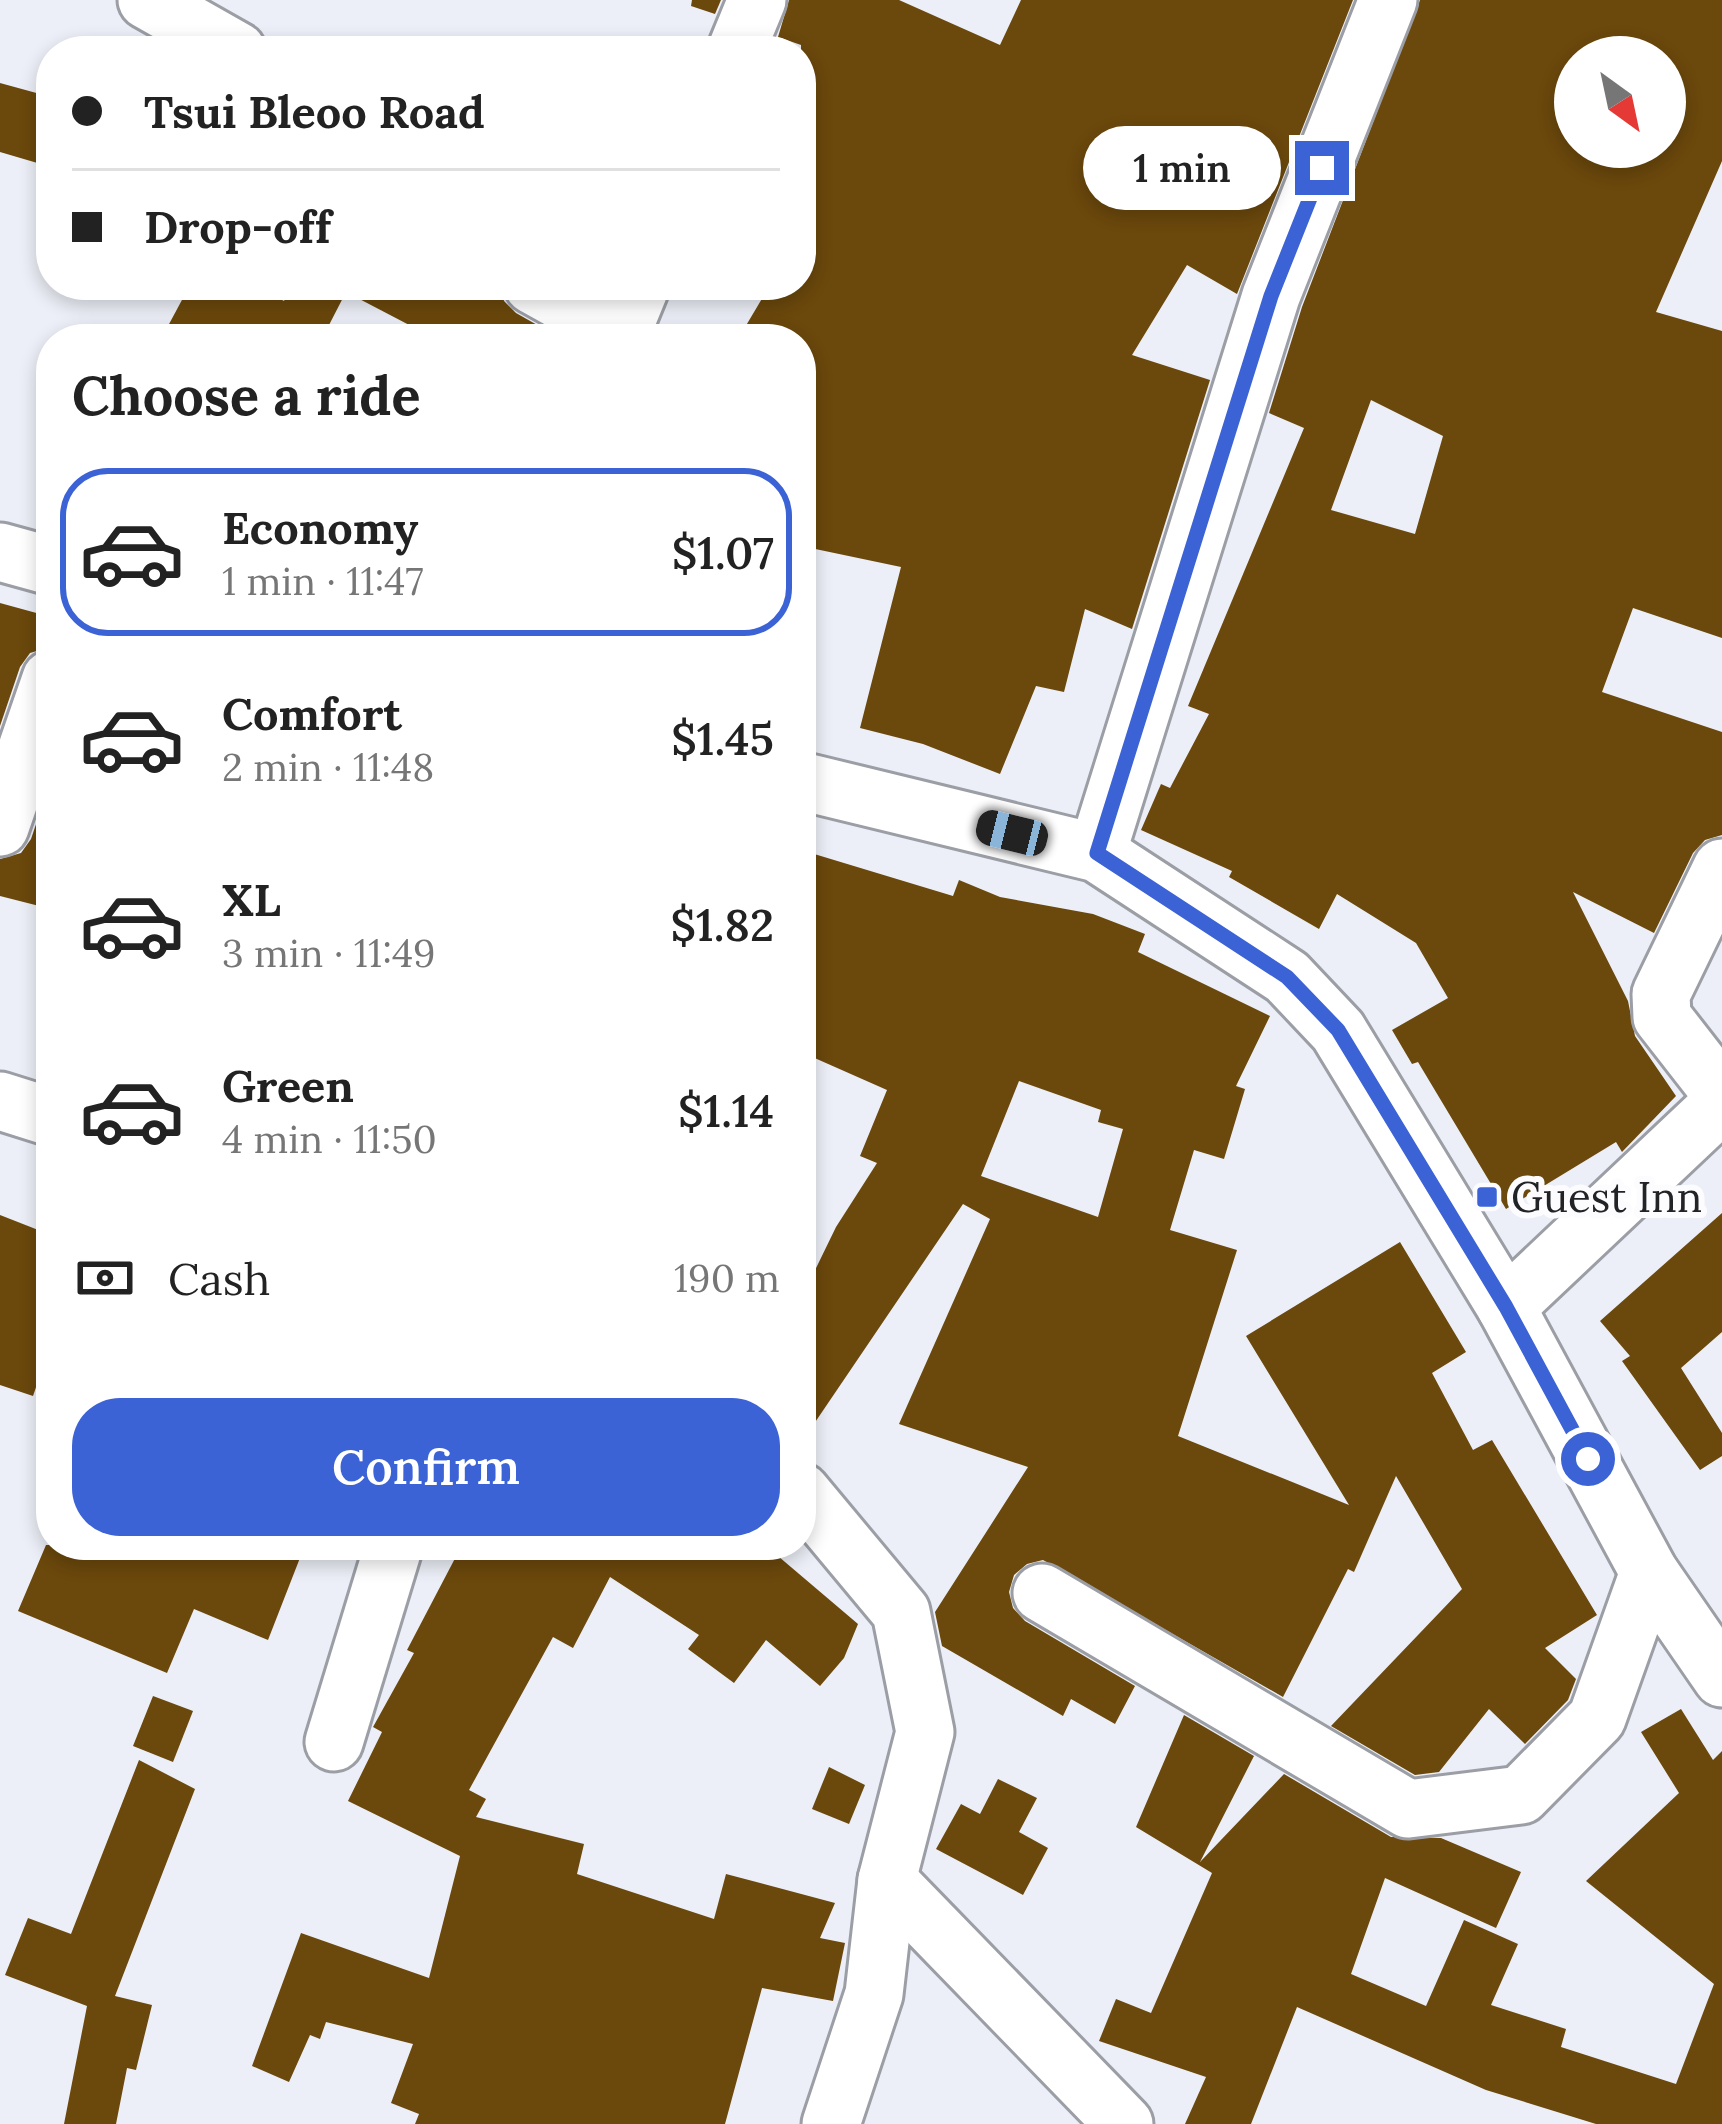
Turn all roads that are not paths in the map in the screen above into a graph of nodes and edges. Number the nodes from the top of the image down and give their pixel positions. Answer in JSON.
{"nodes":[{"id":1,"x":147,"y":0,"type":"edge"},
{"id":2,"x":757,"y":0,"type":"edge"},
{"id":3,"x":1388,"y":0,"type":"edge"},
{"id":4,"x":210,"y":36,"type":"edge"},
{"id":5,"x":742,"y":36,"type":"edge"},
{"id":6,"x":574,"y":300,"type":"edge"},
{"id":7,"x":627,"y":319,"type":"edge"},
{"id":8,"x":0,"y":552,"type":"edge"},
{"id":9,"x":36,"y":562,"type":"edge"},
{"id":10,"x":36,"y":723,"type":"edge"},
{"id":11,"x":816,"y":785,"type":"edge"},
{"id":12,"x":0,"y":827,"type":"edge"},
{"id":13,"x":1097,"y":853,"type":"junction"},
{"id":14,"x":1722,"y":868,"type":"edge"},
{"id":15,"x":1722,"y":1094,"type":"edge"},
{"id":16,"x":0,"y":1101,"type":"edge"},
{"id":17,"x":1722,"y":1103,"type":"edge"},
{"id":18,"x":36,"y":1112,"type":"edge"},
{"id":19,"x":1506,"y":1307,"type":"junction"},
{"id":20,"x":816,"y":1510,"type":"edge"},
{"id":21,"x":389,"y":1560,"type":"edge"},
{"id":22,"x":1649,"y":1572,"type":"junction"},
{"id":23,"x":1042,"y":1593,"type":"dead end"},
{"id":24,"x":1722,"y":1678,"type":"edge"},
{"id":25,"x":334,"y":1742,"type":"dead end"},
{"id":26,"x":887,"y":1880,"type":"junction"},
{"id":27,"x":831,"y":2124,"type":"edge"},
{"id":28,"x":1124,"y":2124,"type":"edge"}],
"edges":[{"from":1,"to":4,"type":"street"},
{"from":2,"to":5,"type":"street"},
{"from":3,"to":13,"type":"street"},
{"from":6,"to":7,"type":"street"},
{"from":8,"to":9,"type":"street"},
{"from":10,"to":12,"type":"street"},
{"from":11,"to":13,"type":"street"},
{"from":13,"to":19,"type":"street"},
{"from":14,"to":15,"type":"street"},
{"from":16,"to":18,"type":"street"},
{"from":17,"to":19,"type":"street"},
{"from":19,"to":22,"type":"street"},
{"from":20,"to":26,"type":"street"},
{"from":21,"to":25,"type":"street"},
{"from":22,"to":23,"type":"street"},
{"from":22,"to":24,"type":"street"},
{"from":26,"to":27,"type":"street"},
{"from":26,"to":28,"type":"street"}]}
